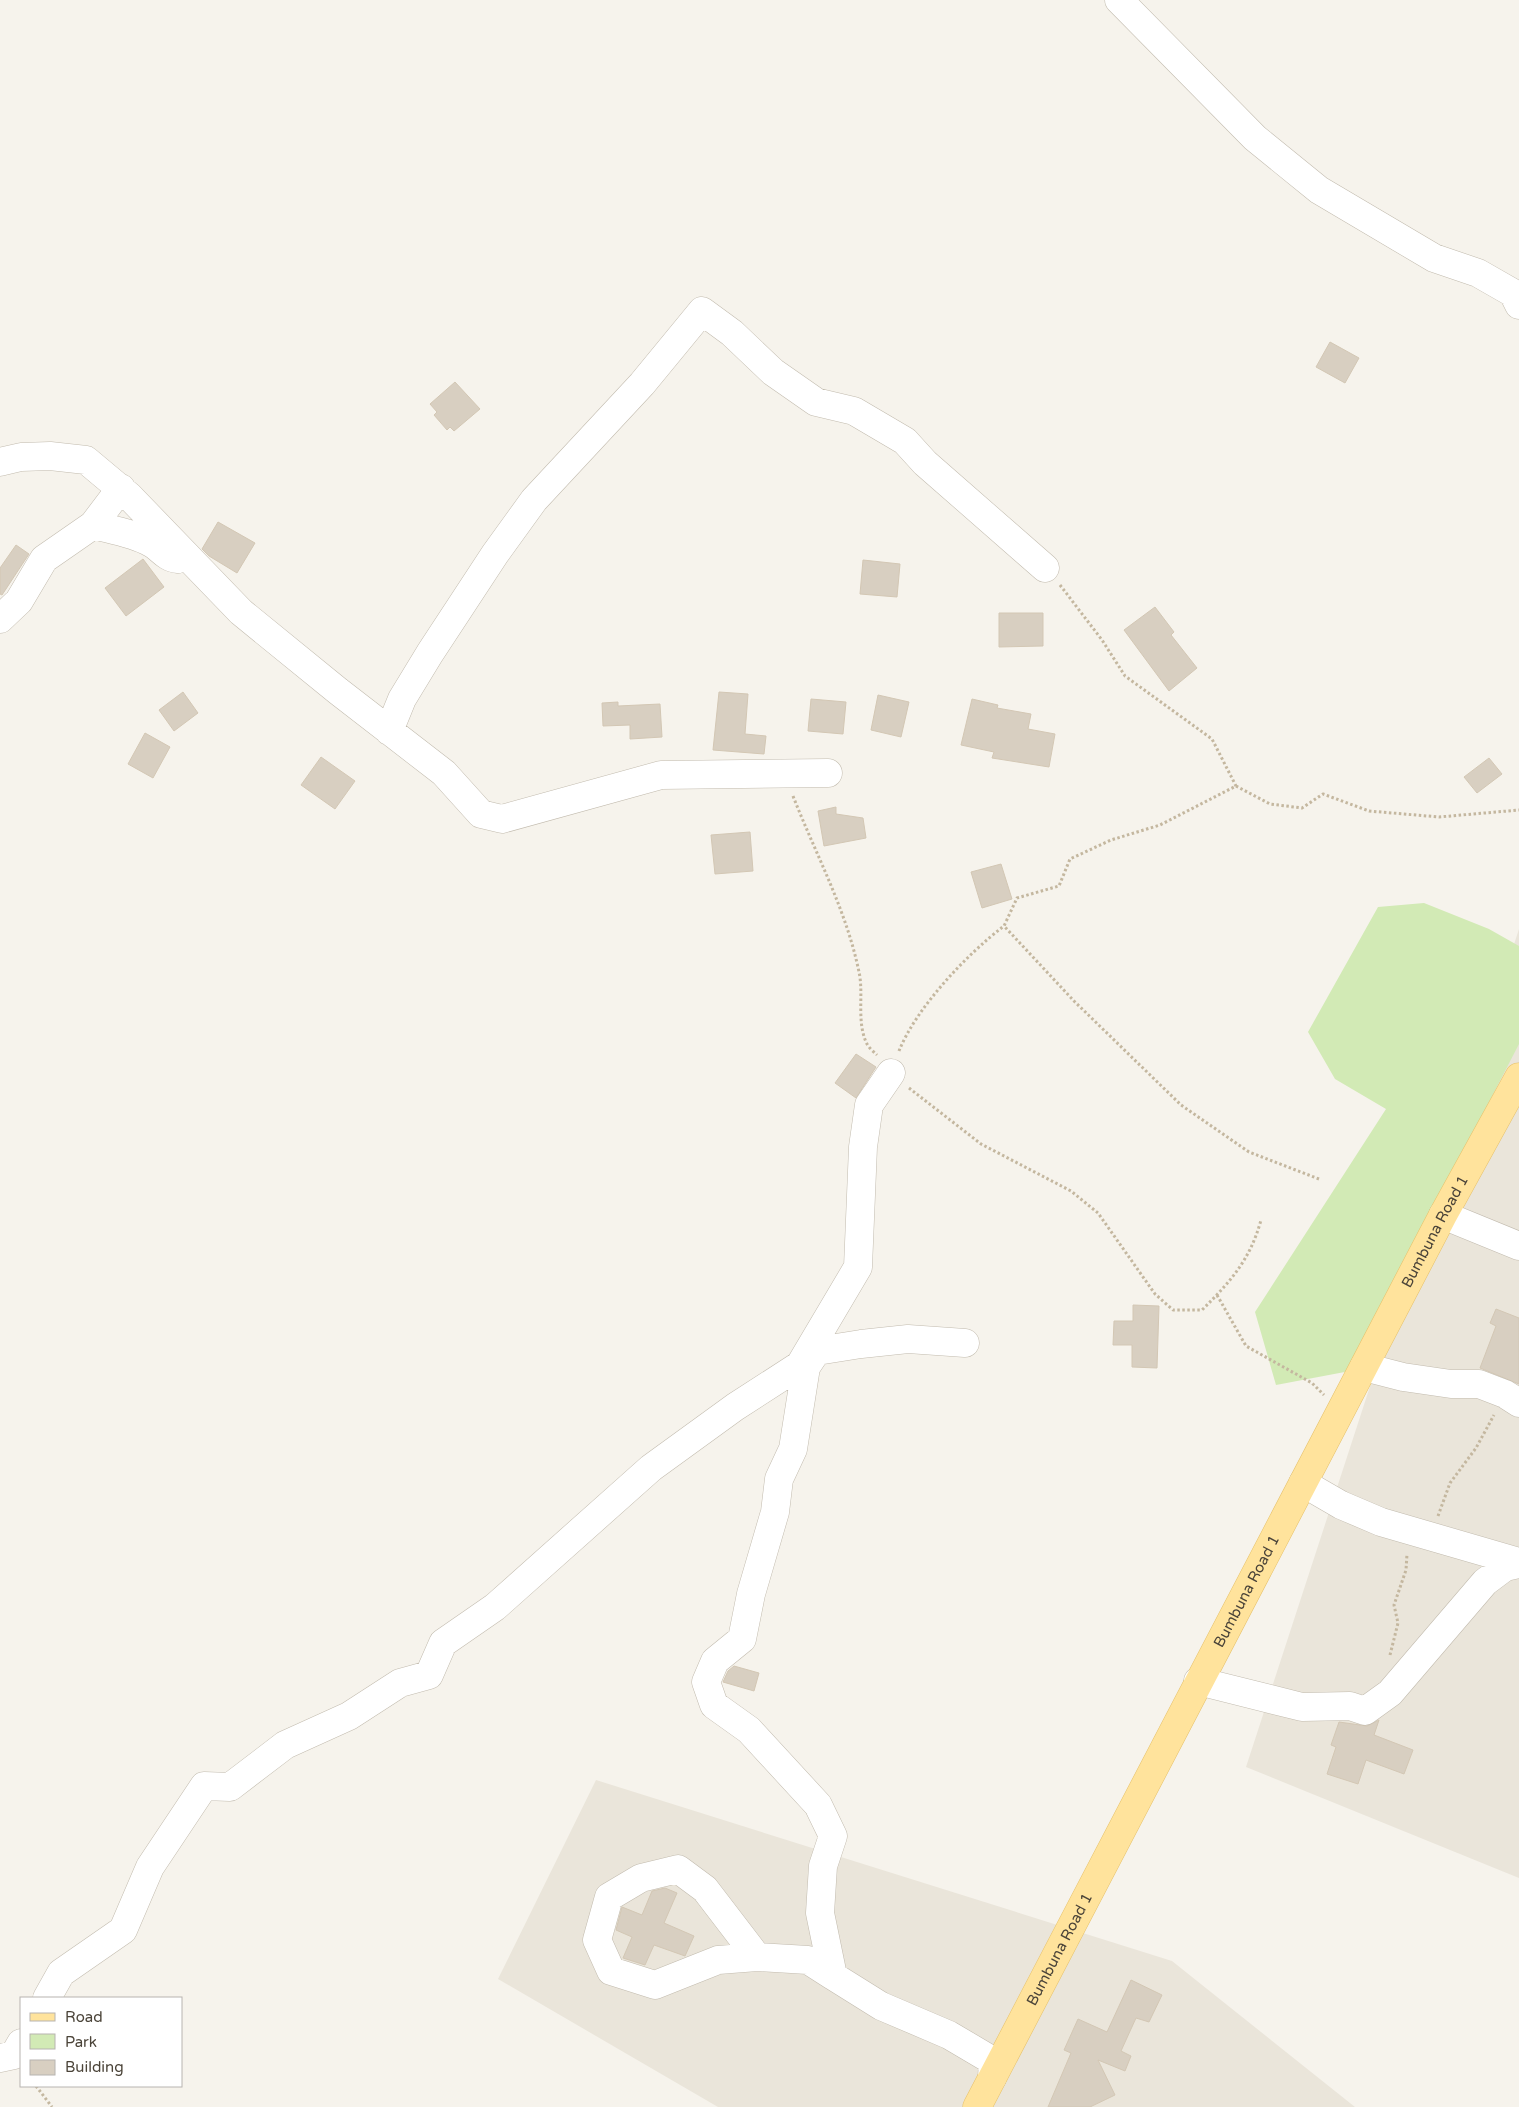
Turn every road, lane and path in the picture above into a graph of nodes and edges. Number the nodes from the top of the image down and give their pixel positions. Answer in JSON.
{"nodes":[{"id":1,"x":1119,"y":0,"type":"edge"},
{"id":2,"x":1519,"y":306,"type":"edge"},
{"id":3,"x":0,"y":462,"type":"edge"},
{"id":4,"x":121,"y":488,"type":"junction"},
{"id":5,"x":93,"y":525,"type":"junction"},
{"id":6,"x":192,"y":560,"type":"junction"},
{"id":7,"x":1045,"y":568,"type":"joint"},
{"id":8,"x":0,"y":619,"type":"edge"},
{"id":9,"x":389,"y":731,"type":"junction"},
{"id":10,"x":784,"y":773,"type":"junction"},
{"id":11,"x":828,"y":773,"type":"dead end"},
{"id":12,"x":1236,"y":786,"type":"junction"},
{"id":13,"x":1519,"y":810,"type":"edge"},
{"id":14,"x":1004,"y":926,"type":"junction"},
{"id":15,"x":891,"y":1073,"type":"junction"},
{"id":16,"x":1519,"y":1077,"type":"edge"},
{"id":17,"x":1319,"y":1179,"type":"dead end"},
{"id":18,"x":1443,"y":1215,"type":"junction"},
{"id":19,"x":1261,"y":1220,"type":"dead end"},
{"id":20,"x":1519,"y":1246,"type":"edge"},
{"id":21,"x":1216,"y":1295,"type":"junction"},
{"id":22,"x":964,"y":1343,"type":"dead end"},
{"id":23,"x":808,"y":1358,"type":"junction"},
{"id":24,"x":1364,"y":1367,"type":"junction"},
{"id":25,"x":1519,"y":1403,"type":"edge"},
{"id":26,"x":1340,"y":1411,"type":"junction"},
{"id":27,"x":1303,"y":1484,"type":"junction"},
{"id":28,"x":1519,"y":1563,"type":"edge"},
{"id":29,"x":1198,"y":1681,"type":"junction"},
{"id":30,"x":757,"y":1957,"type":"junction"},
{"id":31,"x":833,"y":1976,"type":"junction"},
{"id":32,"x":48,"y":1997,"type":"edge"},
{"id":33,"x":20,"y":2045,"type":"edge"},
{"id":34,"x":0,"y":2058,"type":"edge"},
{"id":35,"x":992,"y":2078,"type":"junction"},
{"id":36,"x":37,"y":2087,"type":"edge"},
{"id":37,"x":52,"y":2107,"type":"edge"},
{"id":38,"x":977,"y":2107,"type":"edge"}],
"edges":[{"from":1,"to":2,"type":"street"},
{"from":3,"to":4,"type":"street"},
{"from":4,"to":5,"type":"street"},
{"from":4,"to":6,"type":"street"},
{"from":5,"to":6,"type":"street"},
{"from":5,"to":8,"type":"street"},
{"from":6,"to":9,"type":"street"},
{"from":7,"to":9,"type":"street"},
{"from":7,"to":12,"type":"path"},
{"from":9,"to":10,"type":"street"},
{"from":10,"to":11,"type":"street"},
{"from":10,"to":15,"type":"path"},
{"from":12,"to":13,"type":"path"},
{"from":12,"to":14,"type":"path"},
{"from":14,"to":15,"type":"path"},
{"from":14,"to":17,"type":"path"},
{"from":15,"to":21,"type":"path"},
{"from":15,"to":23,"type":"street"},
{"from":16,"to":18,"type":"main road","name":"Bumbuna Road 1"},
{"from":18,"to":20,"type":"street"},
{"from":18,"to":24,"type":"main road","name":"Bumbuna Road 1"},
{"from":19,"to":21,"type":"path"},
{"from":21,"to":26,"type":"path"},
{"from":22,"to":23,"type":"street"},
{"from":23,"to":31,"type":"street"},
{"from":23,"to":32,"type":"street"},
{"from":24,"to":25,"type":"street"},
{"from":24,"to":26,"type":"main road","name":"Bumbuna Road 1"},
{"from":26,"to":27,"type":"main road","name":"Bumbuna Road 1"},
{"from":27,"to":28,"type":"street"},
{"from":27,"to":29,"type":"main road","name":"Bumbuna Road 1"},
{"from":28,"to":29,"type":"street"},
{"from":29,"to":35,"type":"main road","name":"Bumbuna Road 1"},
{"from":30,"to":30,"type":"street"},
{"from":30,"to":31,"type":"street"},
{"from":31,"to":35,"type":"street"},
{"from":33,"to":34,"type":"street"},
{"from":35,"to":38,"type":"main road","name":"Bumbuna Road 1"},
{"from":36,"to":37,"type":"path"}]}
